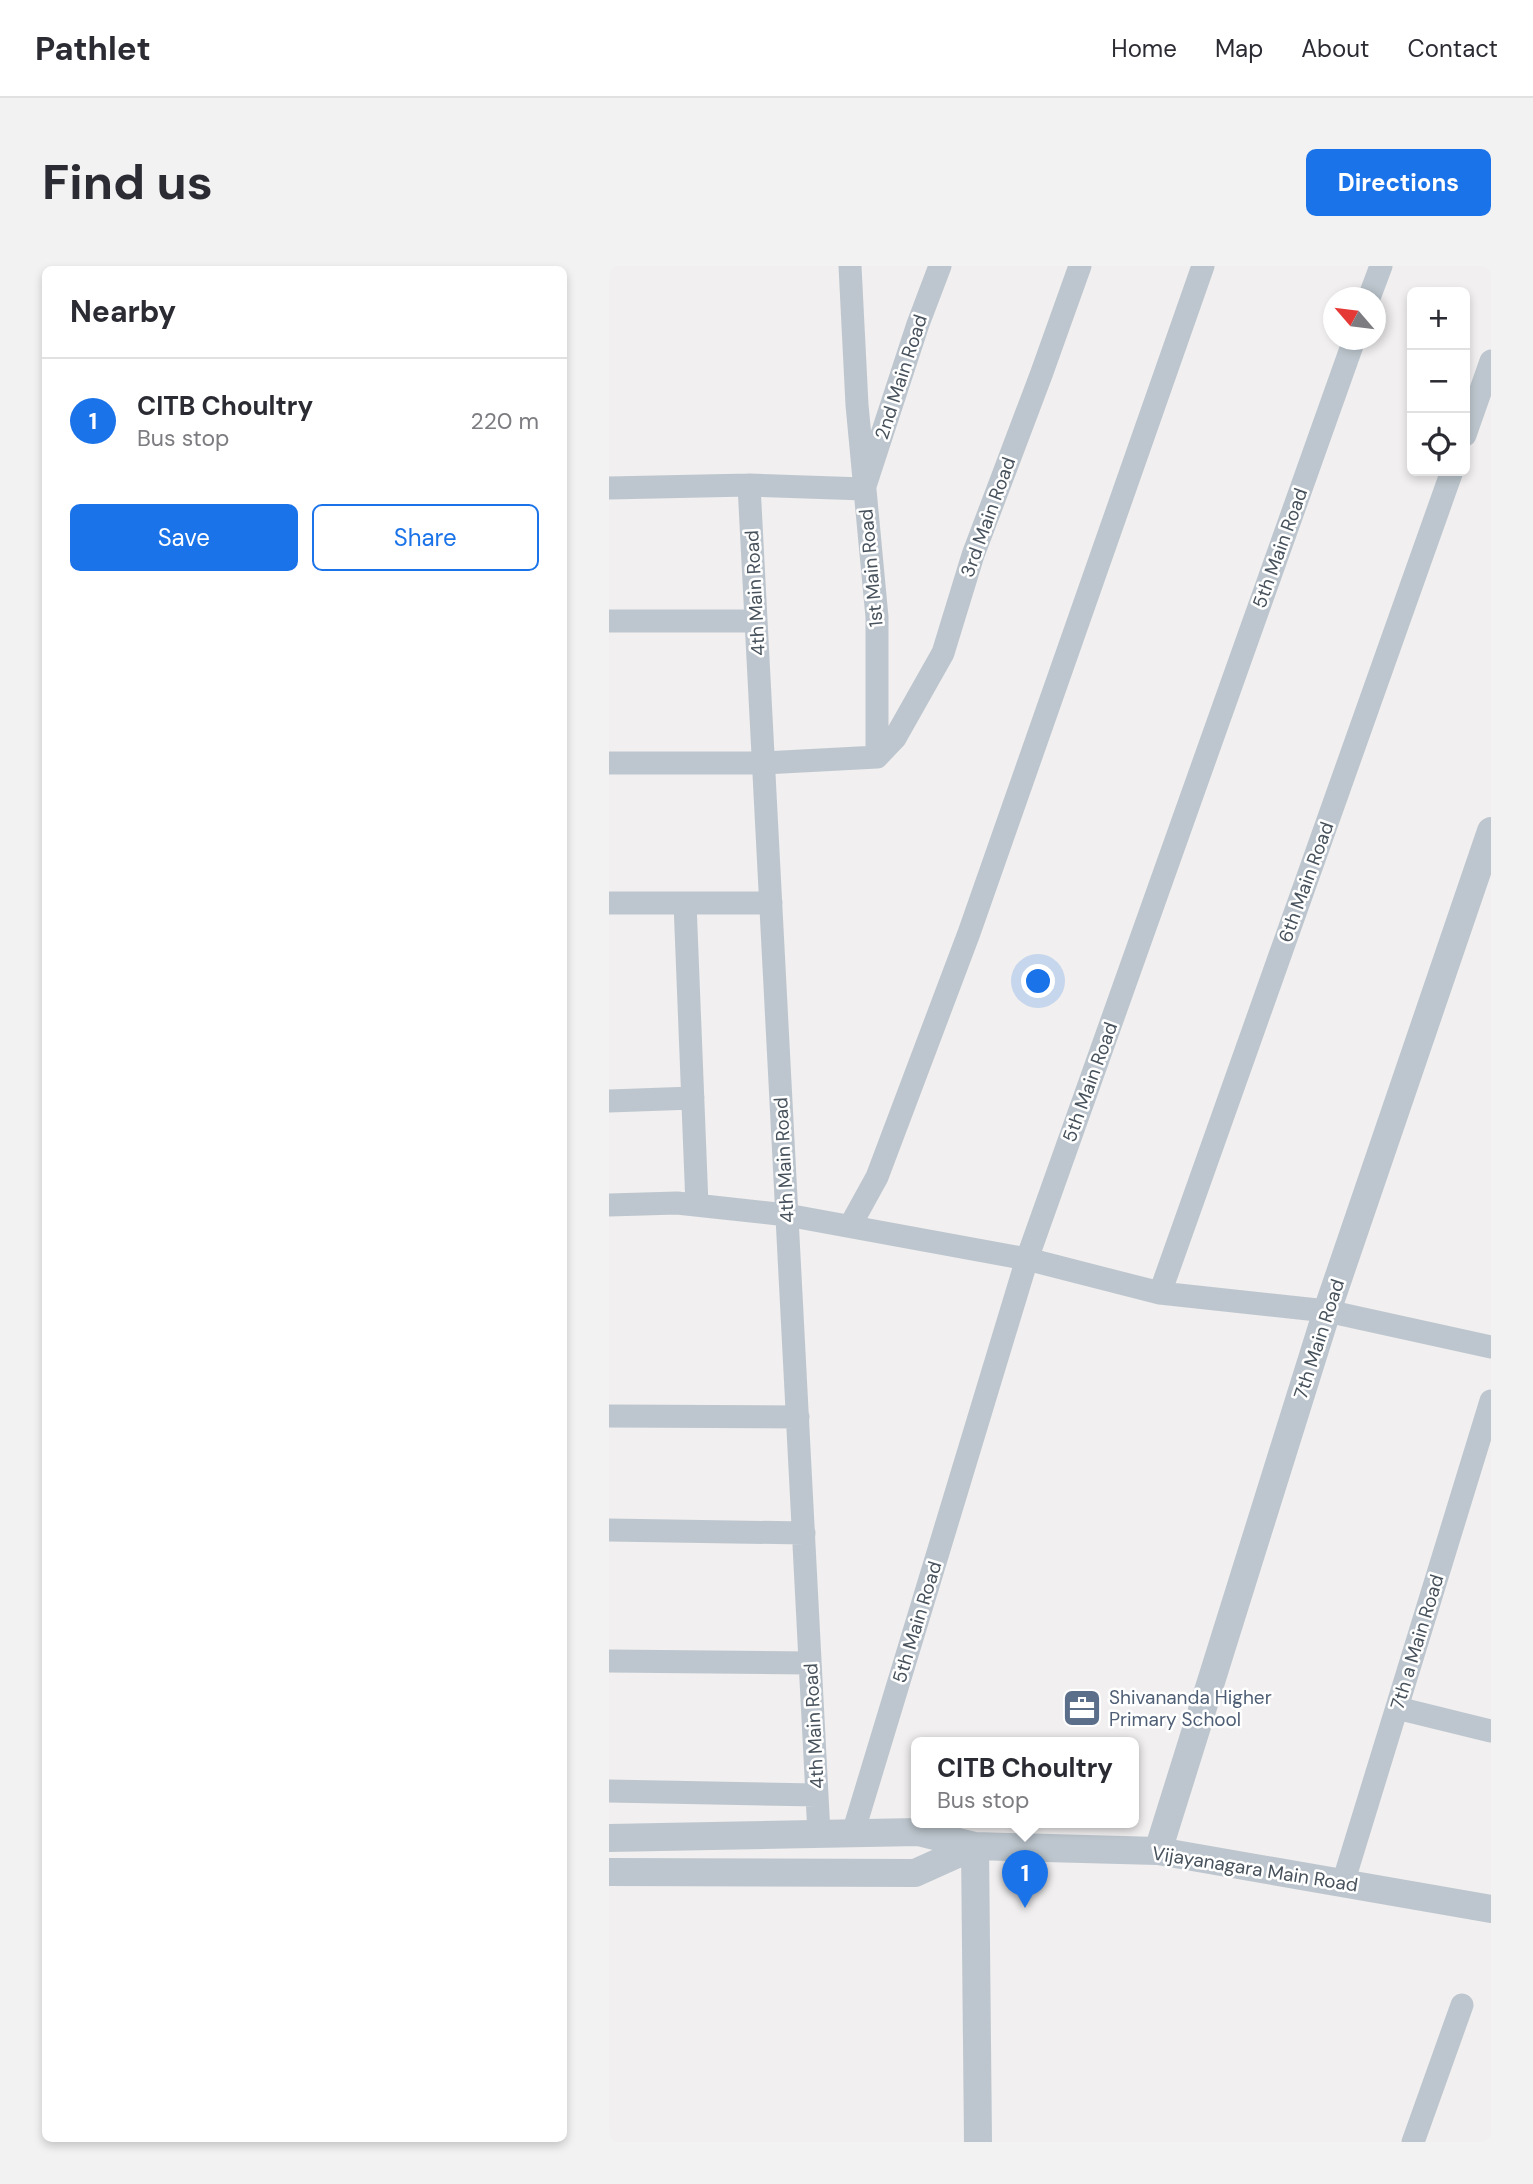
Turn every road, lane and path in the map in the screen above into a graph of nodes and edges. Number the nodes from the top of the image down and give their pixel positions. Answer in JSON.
{"nodes":[{"id":1,"x":850,"y":266,"type":"edge"},
{"id":2,"x":940,"y":266,"type":"edge"},
{"id":3,"x":1080,"y":266,"type":"edge"},
{"id":4,"x":1203,"y":266,"type":"edge"},
{"id":5,"x":1381,"y":266,"type":"edge"},
{"id":6,"x":1373,"y":287,"type":"edge"},
{"id":7,"x":1351,"y":350,"type":"edge"},
{"id":8,"x":1491,"y":361,"type":"edge"},
{"id":9,"x":1470,"y":421,"type":"edge"},
{"id":10,"x":1450,"y":476,"type":"edge"},
{"id":11,"x":749,"y":485,"type":"junction"},
{"id":12,"x":609,"y":488,"type":"edge"},
{"id":13,"x":864,"y":489,"type":"junction"},
{"id":14,"x":609,"y":621,"type":"edge"},
{"id":15,"x":756,"y":621,"type":"junction"},
{"id":16,"x":877,"y":757,"type":"junction"},
{"id":17,"x":609,"y":763,"type":"edge"},
{"id":18,"x":764,"y":763,"type":"junction"},
{"id":19,"x":1491,"y":831,"type":"edge"},
{"id":20,"x":771,"y":902,"type":"junction"},
{"id":21,"x":609,"y":903,"type":"edge"},
{"id":22,"x":685,"y":903,"type":"junction"},
{"id":23,"x":693,"y":1098,"type":"junction"},
{"id":24,"x":609,"y":1101,"type":"edge"},
{"id":25,"x":609,"y":1205,"type":"edge"},
{"id":26,"x":697,"y":1205,"type":"junction"},
{"id":27,"x":787,"y":1214,"type":"junction"},
{"id":28,"x":850,"y":1226,"type":"junction"},
{"id":29,"x":1027,"y":1259,"type":"junction"},
{"id":30,"x":1160,"y":1293,"type":"junction"},
{"id":31,"x":1327,"y":1311,"type":"junction"},
{"id":32,"x":1491,"y":1347,"type":"edge"},
{"id":33,"x":1491,"y":1401,"type":"edge"},
{"id":34,"x":609,"y":1416,"type":"edge"},
{"id":35,"x":798,"y":1417,"type":"junction"},
{"id":36,"x":609,"y":1530,"type":"edge"},
{"id":37,"x":804,"y":1533,"type":"junction"},
{"id":38,"x":609,"y":1661,"type":"edge"},
{"id":39,"x":810,"y":1662,"type":"junction"},
{"id":40,"x":1397,"y":1709,"type":"junction"},
{"id":41,"x":1491,"y":1731,"type":"edge"},
{"id":42,"x":609,"y":1791,"type":"edge"},
{"id":43,"x":817,"y":1795,"type":"junction"},
{"id":44,"x":853,"y":1833,"type":"junction"},
{"id":45,"x":819,"y":1834,"type":"junction"},
{"id":46,"x":609,"y":1838,"type":"edge"},
{"id":47,"x":975,"y":1846,"type":"junction"},
{"id":48,"x":1158,"y":1851,"type":"junction"},
{"id":49,"x":609,"y":1872,"type":"edge"},
{"id":50,"x":1343,"y":1883,"type":"junction"},
{"id":51,"x":1491,"y":1909,"type":"edge"},
{"id":52,"x":1462,"y":2005,"type":"dead end"},
{"id":53,"x":978,"y":2142,"type":"edge"},
{"id":54,"x":1413,"y":2142,"type":"edge"}],
"edges":[{"from":1,"to":13,"type":"street","name":"1st Main Road"},
{"from":2,"to":13,"type":"street","name":"2nd Main Road"},
{"from":3,"to":16,"type":"street","name":"3rd Main Road"},
{"from":4,"to":28,"type":"street"},
{"from":5,"to":6,"type":"street"},
{"from":7,"to":29,"type":"street","name":"5th Main Road"},
{"from":8,"to":9,"type":"street"},
{"from":10,"to":30,"type":"street","name":"6th Main Road"},
{"from":11,"to":12,"type":"street"},
{"from":11,"to":13,"type":"street"},
{"from":11,"to":15,"type":"street","name":"4th Main Road"},
{"from":13,"to":16,"type":"street","name":"1st Main Road"},
{"from":14,"to":15,"type":"street"},
{"from":15,"to":18,"type":"street","name":"4th Main Road"},
{"from":16,"to":18,"type":"street"},
{"from":17,"to":18,"type":"street"},
{"from":18,"to":20,"type":"street","name":"4th Main Road"},
{"from":19,"to":31,"type":"street","name":"7th Main Road"},
{"from":20,"to":22,"type":"street"},
{"from":20,"to":27,"type":"street","name":"4th Main Road"},
{"from":21,"to":22,"type":"street"},
{"from":22,"to":23,"type":"street"},
{"from":23,"to":24,"type":"street"},
{"from":23,"to":26,"type":"street"},
{"from":25,"to":26,"type":"street"},
{"from":26,"to":27,"type":"street"},
{"from":27,"to":28,"type":"street"},
{"from":27,"to":35,"type":"street","name":"4th Main Road"},
{"from":28,"to":29,"type":"street"},
{"from":29,"to":30,"type":"street"},
{"from":29,"to":44,"type":"street","name":"5th Main Road"},
{"from":30,"to":31,"type":"street"},
{"from":31,"to":32,"type":"street"},
{"from":31,"to":48,"type":"street","name":"7th Main Road"},
{"from":33,"to":40,"type":"street","name":"7th a Main Road"},
{"from":34,"to":35,"type":"street"},
{"from":35,"to":37,"type":"street","name":"4th Main Road"},
{"from":36,"to":37,"type":"street"},
{"from":37,"to":39,"type":"street","name":"4th Main Road"},
{"from":38,"to":39,"type":"street"},
{"from":39,"to":43,"type":"street","name":"4th Main Road"},
{"from":40,"to":41,"type":"street"},
{"from":40,"to":50,"type":"street","name":"7th a Main Road"},
{"from":42,"to":43,"type":"street"},
{"from":43,"to":45,"type":"street","name":"4th Main Road"},
{"from":44,"to":45,"type":"street","name":"Vijayanagara Main Road"},
{"from":44,"to":47,"type":"street","name":"Vijayanagara Main Road"},
{"from":45,"to":46,"type":"street","name":"Vijayanagara Main Road"},
{"from":47,"to":48,"type":"street","name":"Vijayanagara Main Road"},
{"from":47,"to":49,"type":"street","name":"Vijayanagara Main Road"},
{"from":47,"to":53,"type":"street"},
{"from":48,"to":50,"type":"street","name":"Vijayanagara Main Road"},
{"from":50,"to":51,"type":"street","name":"Vijayanagara Main Road"},
{"from":52,"to":54,"type":"street"}]}
